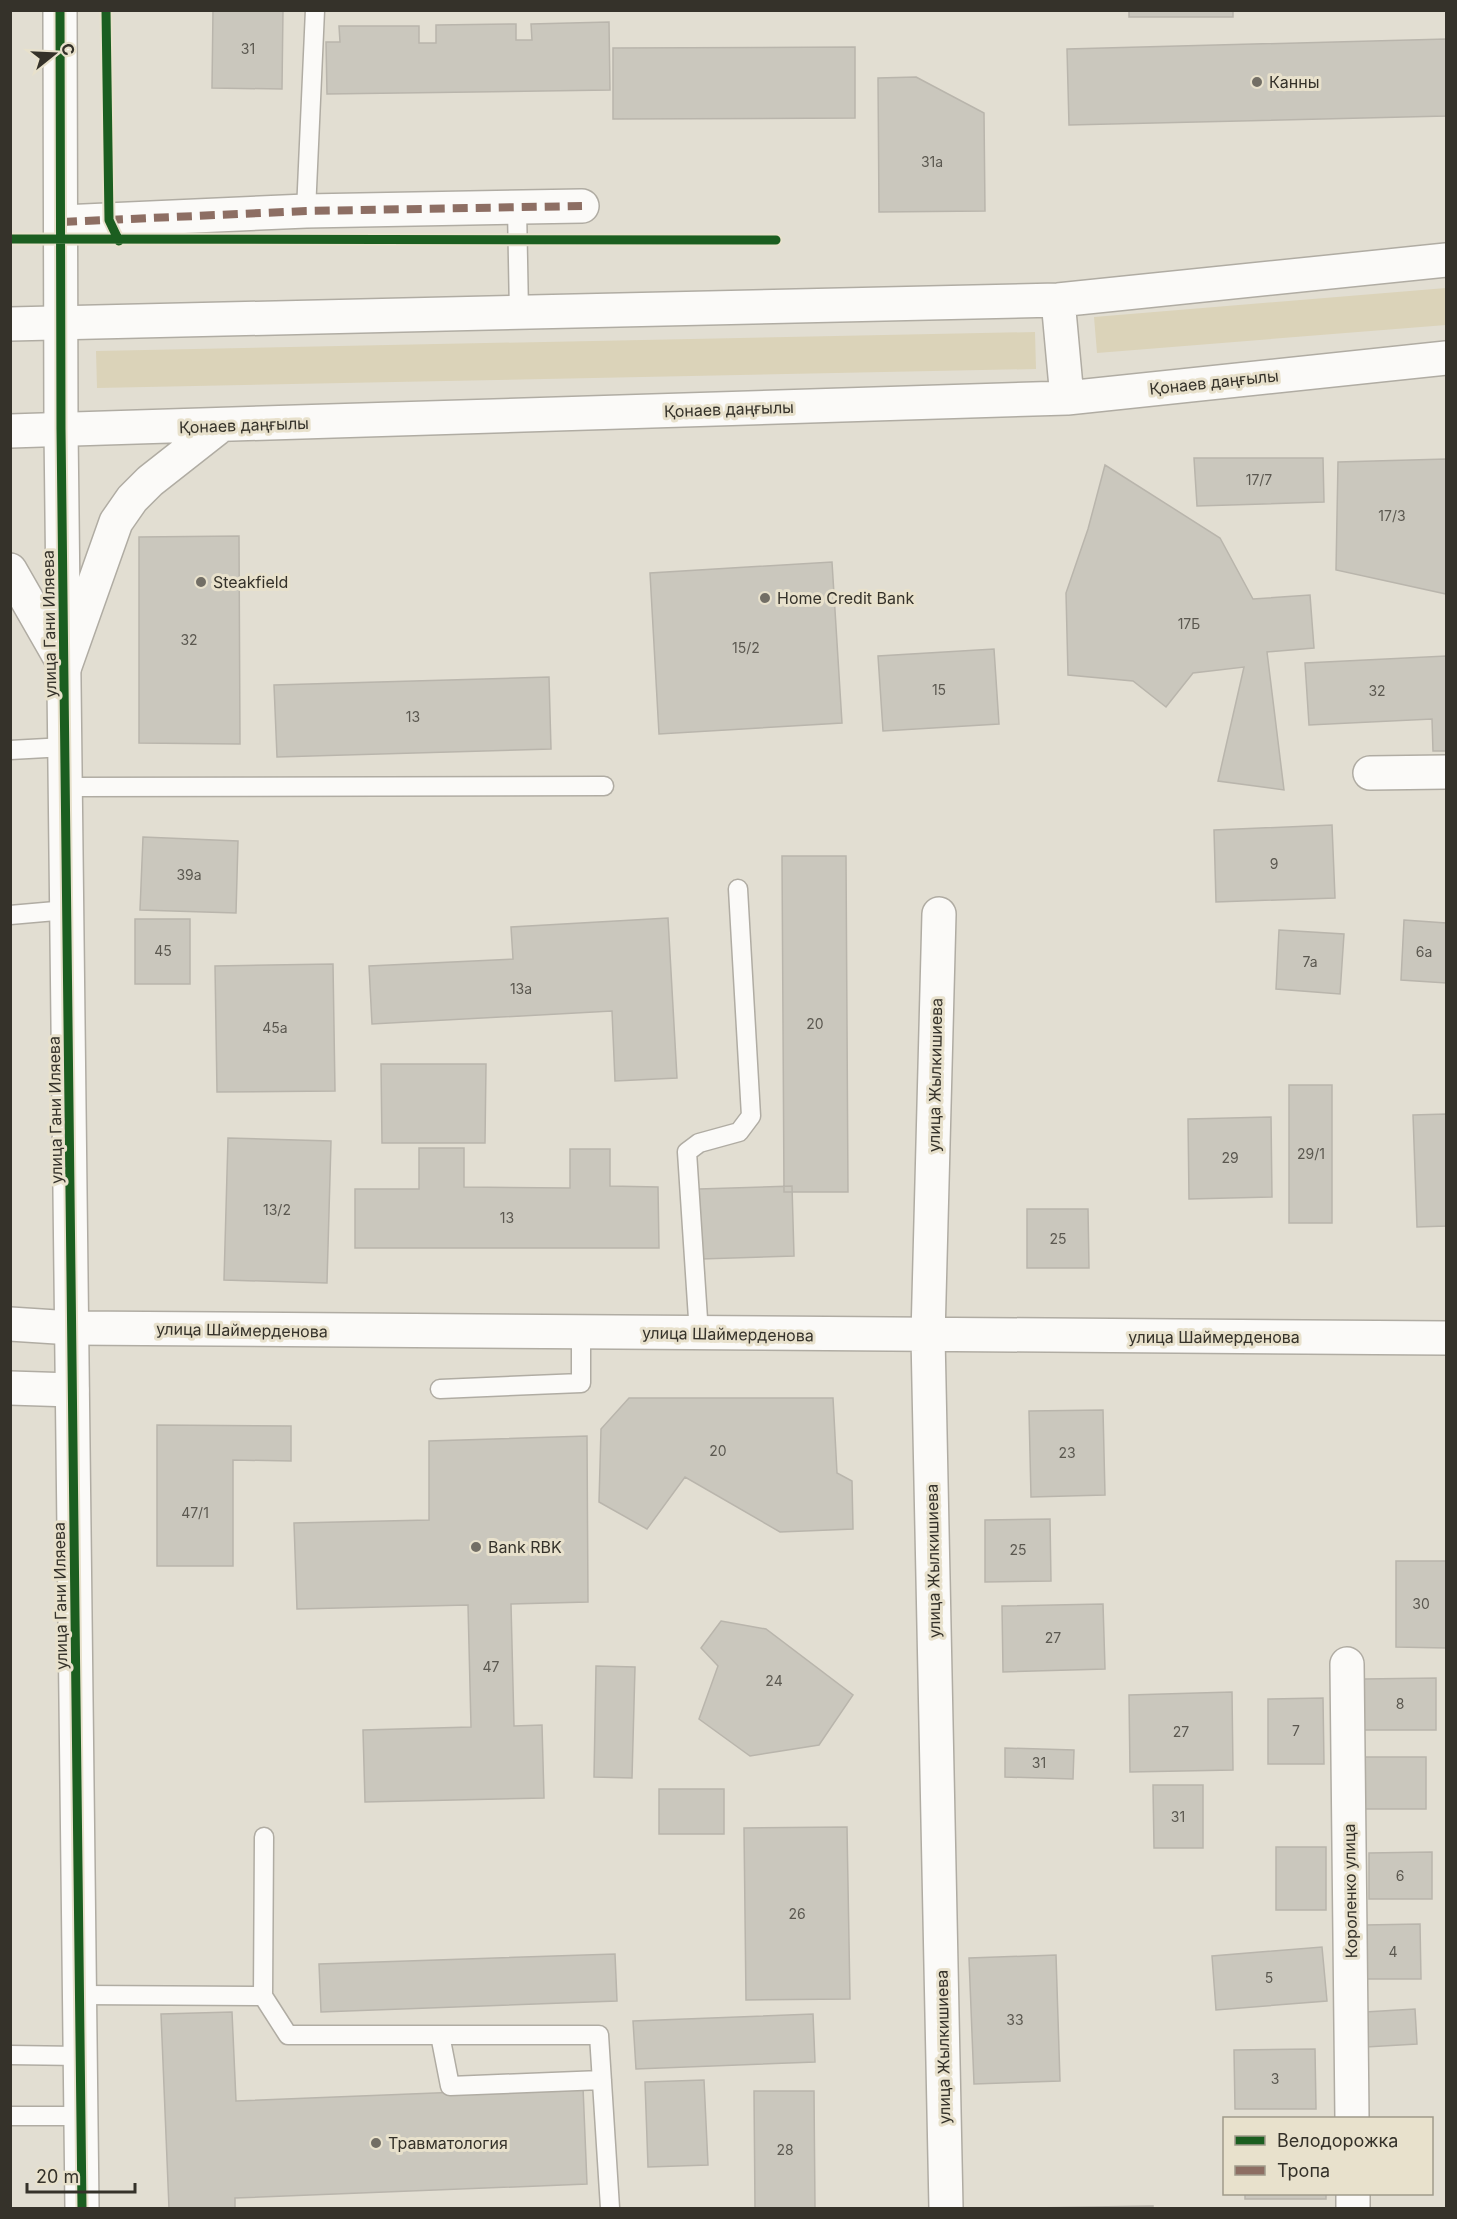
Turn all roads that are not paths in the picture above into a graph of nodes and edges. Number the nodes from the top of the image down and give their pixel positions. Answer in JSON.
{"nodes":[{"id":1,"x":60,"y":10,"type":"edge"},
{"id":2,"x":315,"y":10,"type":"edge"},
{"id":3,"x":582,"y":206,"type":"dead end"},
{"id":4,"x":517,"y":207,"type":"junction"},
{"id":5,"x":306,"y":211,"type":"junction"},
{"id":6,"x":62,"y":222,"type":"junction"},
{"id":7,"x":1446,"y":260,"type":"edge"},
{"id":8,"x":1058,"y":300,"type":"junction"},
{"id":9,"x":519,"y":313,"type":"junction"},
{"id":10,"x":61,"y":323,"type":"junction"},
{"id":11,"x":10,"y":324,"type":"edge"},
{"id":12,"x":1446,"y":358,"type":"edge"},
{"id":13,"x":1067,"y":398,"type":"junction"},
{"id":14,"x":220,"y":426,"type":"junction"},
{"id":15,"x":61,"y":429,"type":"junction"},
{"id":16,"x":10,"y":431,"type":"edge"},
{"id":17,"x":10,"y":570,"type":"edge"},
{"id":18,"x":65,"y":666,"type":"junction"},
{"id":19,"x":65,"y":747,"type":"junction"},
{"id":20,"x":10,"y":750,"type":"edge"},
{"id":21,"x":1446,"y":772,"type":"edge"},
{"id":22,"x":1370,"y":773,"type":"dead end"},
{"id":23,"x":66,"y":786,"type":"junction"},
{"id":24,"x":604,"y":786,"type":"dead end"},
{"id":25,"x":738,"y":889,"type":"dead end"},
{"id":26,"x":67,"y":910,"type":"junction"},
{"id":27,"x":939,"y":914,"type":"dead end"},
{"id":28,"x":10,"y":915,"type":"edge"},
{"id":29,"x":10,"y":1324,"type":"edge"},
{"id":30,"x":72,"y":1328,"type":"junction"},
{"id":31,"x":581,"y":1333,"type":"junction"},
{"id":32,"x":699,"y":1334,"type":"junction"},
{"id":33,"x":928,"y":1336,"type":"junction"},
{"id":34,"x":1446,"y":1338,"type":"edge"},
{"id":35,"x":10,"y":1388,"type":"edge"},
{"id":36,"x":440,"y":1389,"type":"dead end"},
{"id":37,"x":72,"y":1390,"type":"junction"},
{"id":38,"x":1347,"y":1664,"type":"dead end"},
{"id":39,"x":264,"y":1837,"type":"dead end"},
{"id":40,"x":80,"y":1995,"type":"junction"},
{"id":41,"x":263,"y":1996,"type":"junction"},
{"id":42,"x":440,"y":2035,"type":"junction"},
{"id":43,"x":10,"y":2055,"type":"edge"},
{"id":44,"x":80,"y":2056,"type":"junction"},
{"id":45,"x":602,"y":2080,"type":"junction"},
{"id":46,"x":10,"y":2116,"type":"edge"},
{"id":47,"x":81,"y":2116,"type":"junction"},
{"id":48,"x":1352,"y":2117,"type":"edge"},
{"id":49,"x":82,"y":2208,"type":"edge"},
{"id":50,"x":610,"y":2208,"type":"edge"},
{"id":51,"x":946,"y":2208,"type":"edge"}],
"edges":[{"from":1,"to":6,"type":"street","name":"улица Гани Иляева"},
{"from":2,"to":5,"type":"lane"},
{"from":3,"to":4,"type":"street"},
{"from":4,"to":5,"type":"street"},
{"from":4,"to":9,"type":"lane"},
{"from":5,"to":6,"type":"street"},
{"from":6,"to":10,"type":"street","name":"улица Гани Иляева"},
{"from":7,"to":8,"type":"street"},
{"from":8,"to":9,"type":"street"},
{"from":8,"to":13,"type":"street"},
{"from":9,"to":10,"type":"street"},
{"from":10,"to":11,"type":"street"},
{"from":10,"to":15,"type":"street","name":"улица Гани Иляева"},
{"from":12,"to":13,"type":"street","name":"Қонаев даңғылы"},
{"from":13,"to":14,"type":"street","name":"Қонаев даңғылы"},
{"from":14,"to":15,"type":"street","name":"Қонаев даңғылы"},
{"from":14,"to":18,"type":"street"},
{"from":15,"to":16,"type":"street","name":"Қонаев даңғылы"},
{"from":15,"to":18,"type":"street","name":"улица Гани Иляева"},
{"from":17,"to":18,"type":"street"},
{"from":18,"to":19,"type":"street","name":"улица Гани Иляева"},
{"from":19,"to":20,"type":"lane"},
{"from":19,"to":23,"type":"street","name":"улица Гани Иляева"},
{"from":21,"to":22,"type":"street"},
{"from":23,"to":24,"type":"lane"},
{"from":23,"to":26,"type":"street","name":"улица Гани Иляева"},
{"from":25,"to":32,"type":"lane"},
{"from":26,"to":28,"type":"lane"},
{"from":26,"to":30,"type":"street","name":"улица Гани Иляева"},
{"from":27,"to":33,"type":"street","name":"улица Жылкишиева"},
{"from":29,"to":30,"type":"street","name":"улица Шаймерденова"},
{"from":30,"to":31,"type":"street","name":"улица Шаймерденова"},
{"from":30,"to":37,"type":"street","name":"улица Гани Иляева"},
{"from":31,"to":32,"type":"street","name":"улица Шаймерденова"},
{"from":31,"to":36,"type":"lane"},
{"from":32,"to":33,"type":"street","name":"улица Шаймерденова"},
{"from":33,"to":34,"type":"street","name":"улица Шаймерденова"},
{"from":33,"to":51,"type":"street","name":"улица Жылкишиева"},
{"from":35,"to":37,"type":"street"},
{"from":37,"to":40,"type":"street","name":"улица Гани Иляева"},
{"from":38,"to":48,"type":"street","name":"Короленко улица"},
{"from":39,"to":41,"type":"lane"},
{"from":40,"to":41,"type":"lane"},
{"from":40,"to":44,"type":"street","name":"улица Гани Иляева"},
{"from":41,"to":42,"type":"lane"},
{"from":42,"to":45,"type":"lane"},
{"from":42,"to":45,"type":"lane"},
{"from":43,"to":44,"type":"lane"},
{"from":44,"to":47,"type":"street","name":"улица Гани Иляева"},
{"from":45,"to":50,"type":"lane"},
{"from":46,"to":47,"type":"lane"},
{"from":47,"to":49,"type":"street","name":"улица Гани Иляева"}]}
